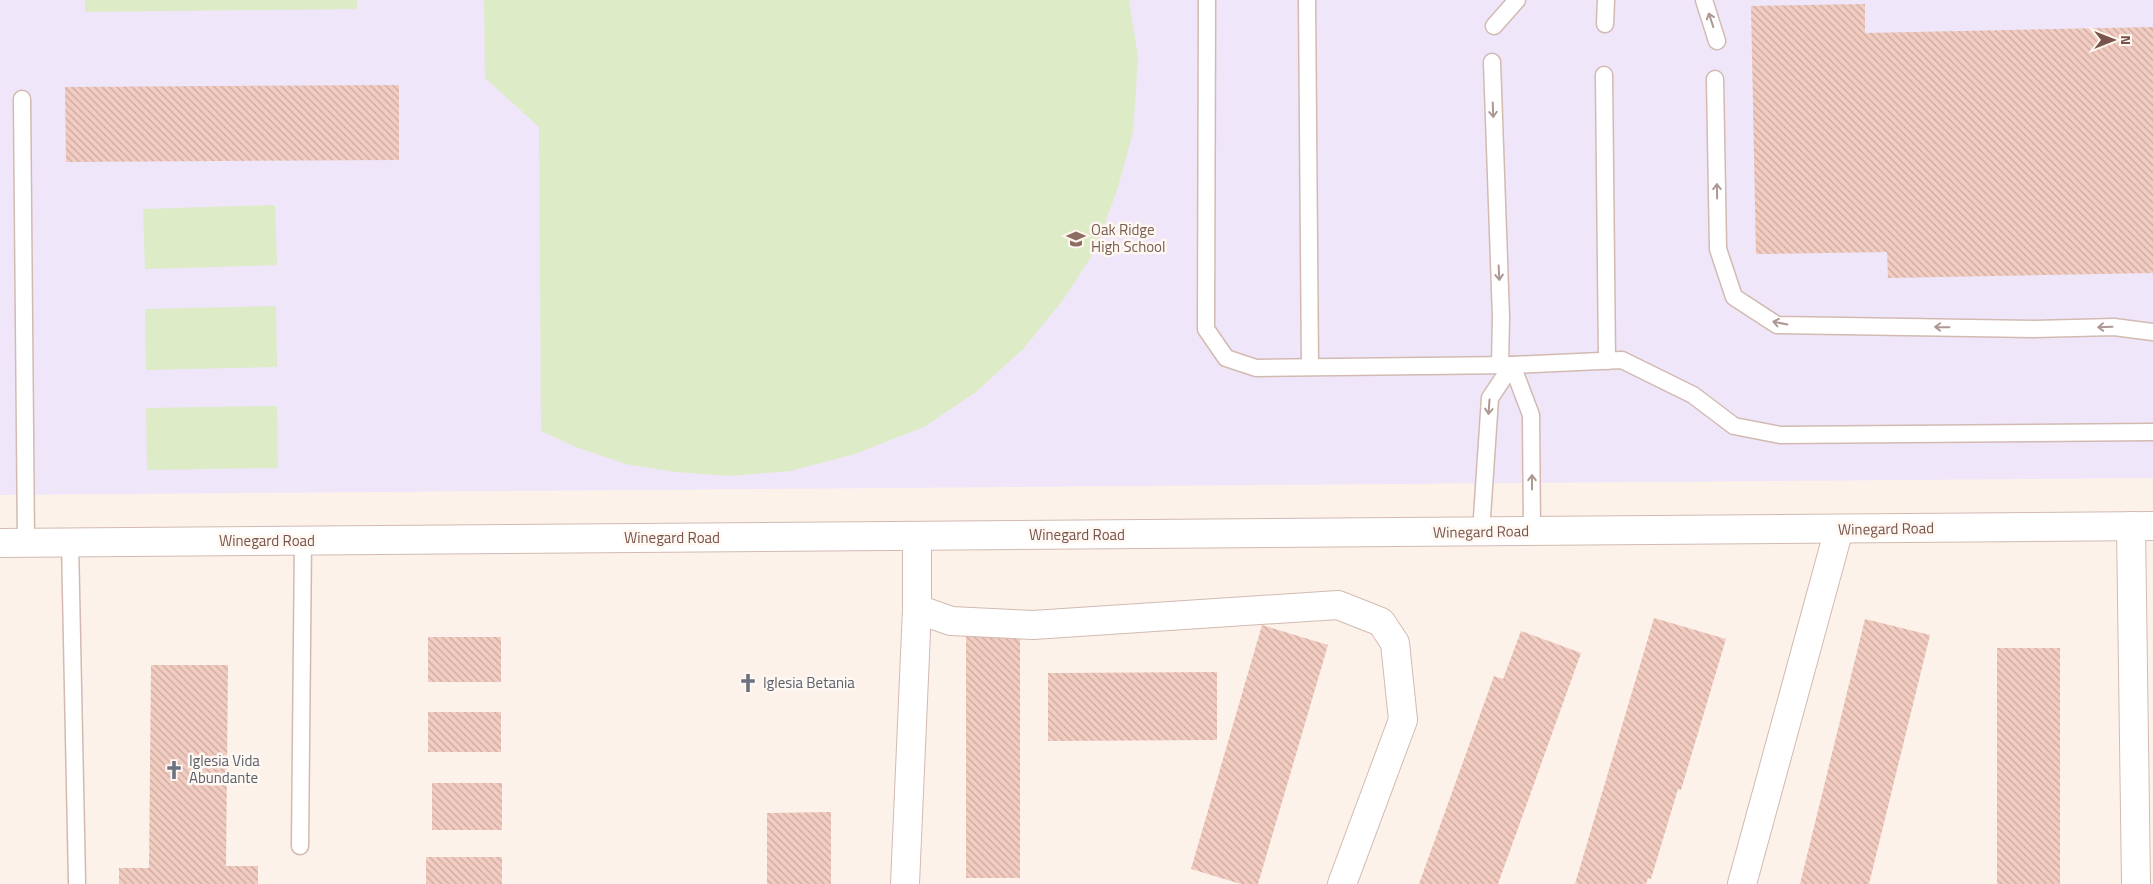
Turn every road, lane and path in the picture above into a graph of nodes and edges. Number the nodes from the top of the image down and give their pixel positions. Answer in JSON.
{"nodes":[{"id":1,"x":1207,"y":0,"type":"edge"},
{"id":2,"x":1307,"y":0,"type":"edge"},
{"id":3,"x":1606,"y":0,"type":"edge"},
{"id":4,"x":1704,"y":0,"type":"edge"},
{"id":5,"x":1510,"y":3,"type":"edge"},
{"id":6,"x":1605,"y":24,"type":"dead end"},
{"id":7,"x":1494,"y":26,"type":"dead end"},
{"id":8,"x":1717,"y":41,"type":"dead end"},
{"id":9,"x":1492,"y":62,"type":"dead end"},
{"id":10,"x":1604,"y":75,"type":"dead end"},
{"id":11,"x":1715,"y":79,"type":"dead end"},
{"id":12,"x":22,"y":99,"type":"dead end"},
{"id":13,"x":2153,"y":332,"type":"edge"},
{"id":14,"x":1607,"y":361,"type":"junction"},
{"id":15,"x":1506,"y":365,"type":"junction"},
{"id":16,"x":1310,"y":367,"type":"junction"},
{"id":17,"x":2153,"y":432,"type":"edge"},
{"id":18,"x":2142,"y":526,"type":"edge"},
{"id":19,"x":1839,"y":529,"type":"junction"},
{"id":20,"x":1532,"y":531,"type":"junction"},
{"id":21,"x":1481,"y":532,"type":"junction"},
{"id":22,"x":917,"y":536,"type":"junction"},
{"id":23,"x":302,"y":540,"type":"junction"},
{"id":24,"x":70,"y":542,"type":"junction"},
{"id":25,"x":13,"y":543,"type":"edge"},
{"id":26,"x":917,"y":609,"type":"junction"},
{"id":27,"x":300,"y":846,"type":"dead end"},
{"id":28,"x":77,"y":882,"type":"dead end"},
{"id":29,"x":905,"y":884,"type":"edge"},
{"id":30,"x":1342,"y":884,"type":"edge"},
{"id":31,"x":1742,"y":884,"type":"edge"},
{"id":32,"x":2136,"y":884,"type":"edge"}],
"edges":[{"from":1,"to":16,"type":"lane"},
{"from":2,"to":16,"type":"lane"},
{"from":3,"to":6,"type":"lane"},
{"from":8,"to":4,"type":"lane","one_way":true},
{"from":5,"to":7,"type":"lane"},
{"from":9,"to":15,"type":"lane","one_way":true},
{"from":10,"to":14,"type":"lane"},
{"from":13,"to":11,"type":"lane","one_way":true},
{"from":12,"to":25,"type":"lane"},
{"from":14,"to":15,"type":"lane"},
{"from":14,"to":17,"type":"lane"},
{"from":15,"to":16,"type":"lane"},
{"from":20,"to":15,"type":"lane","one_way":true},
{"from":15,"to":21,"type":"lane","one_way":true},
{"from":18,"to":19,"type":"street","name":"Winegard Road"},
{"from":18,"to":32,"type":"street"},
{"from":19,"to":20,"type":"street","name":"Winegard Road"},
{"from":19,"to":31,"type":"street"},
{"from":20,"to":21,"type":"street","name":"Winegard Road"},
{"from":21,"to":22,"type":"street","name":"Winegard Road"},
{"from":22,"to":23,"type":"street","name":"Winegard Road"},
{"from":22,"to":26,"type":"street"},
{"from":23,"to":24,"type":"street","name":"Winegard Road"},
{"from":23,"to":27,"type":"lane"},
{"from":24,"to":25,"type":"street","name":"Winegard Road"},
{"from":24,"to":28,"type":"lane"},
{"from":26,"to":29,"type":"street"},
{"from":26,"to":30,"type":"street"}]}
